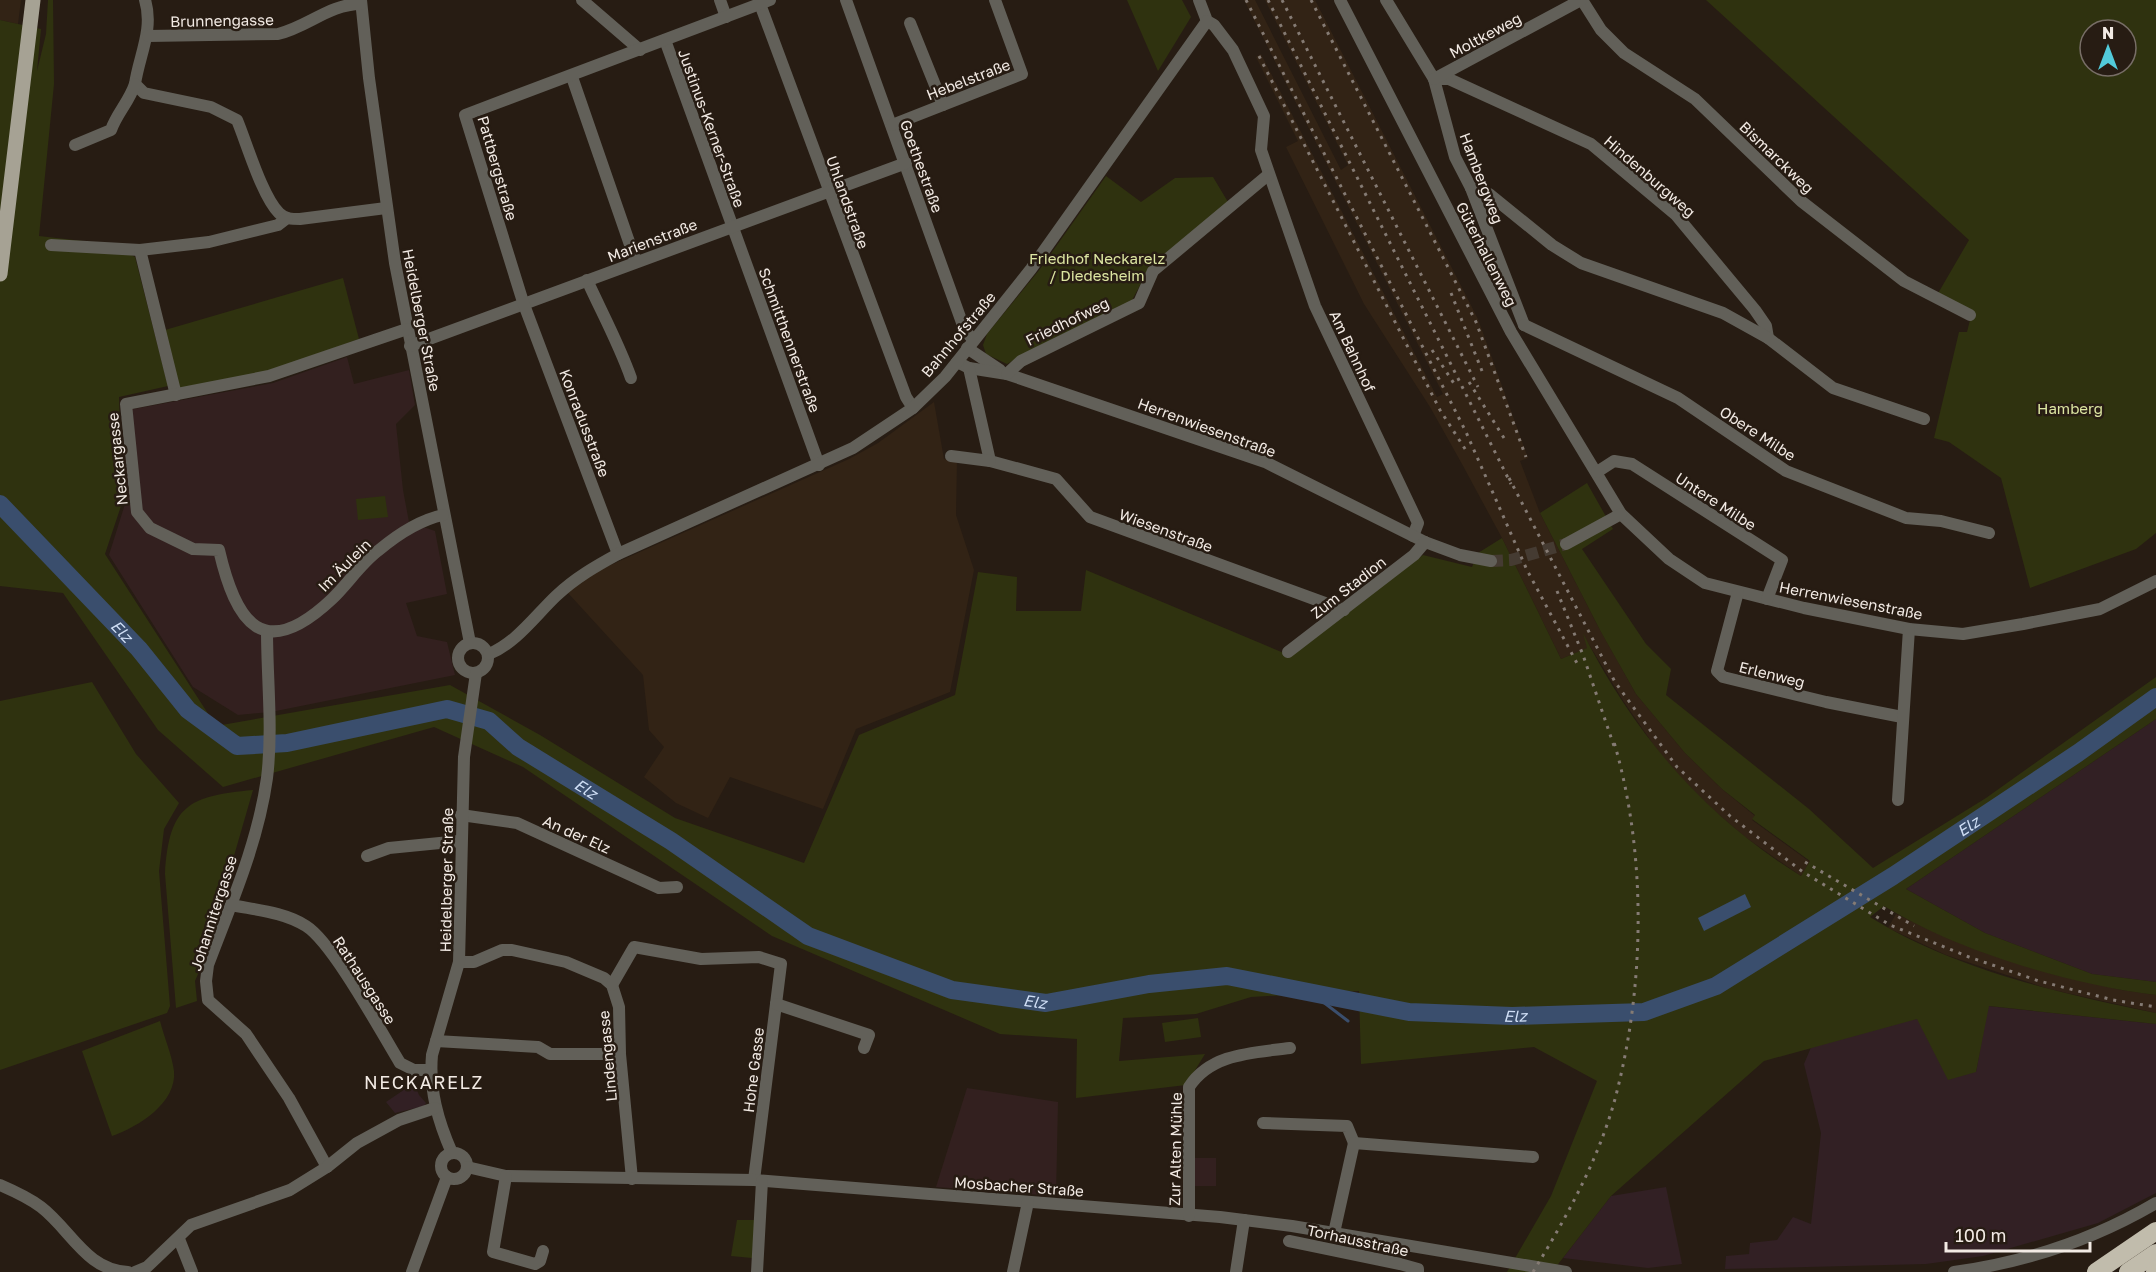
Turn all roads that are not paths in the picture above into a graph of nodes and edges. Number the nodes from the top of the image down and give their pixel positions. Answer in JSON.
{"nodes":[{"id":1,"x":33,"y":0,"type":"edge"},
{"id":2,"x":145,"y":0,"type":"edge"},
{"id":3,"x":582,"y":0,"type":"edge"},
{"id":4,"x":720,"y":0,"type":"edge"},
{"id":5,"x":846,"y":0,"type":"edge"},
{"id":6,"x":995,"y":0,"type":"edge"},
{"id":7,"x":1199,"y":0,"type":"edge"},
{"id":8,"x":1340,"y":0,"type":"edge"},
{"id":9,"x":1386,"y":0,"type":"edge"},
{"id":10,"x":1581,"y":0,"type":"edge"},
{"id":11,"x":361,"y":2,"type":"edge"},
{"id":12,"x":765,"y":2,"type":"edge"},
{"id":13,"x":726,"y":17,"type":"junction"},
{"id":14,"x":1207,"y":21,"type":"junction"},
{"id":15,"x":910,"y":23,"type":"dead end"},
{"id":16,"x":148,"y":36,"type":"junction"},
{"id":17,"x":665,"y":40,"type":"junction"},
{"id":18,"x":640,"y":50,"type":"junction"},
{"id":19,"x":572,"y":77,"type":"junction"},
{"id":20,"x":1434,"y":79,"type":"junction"},
{"id":21,"x":135,"y":84,"type":"junction"},
{"id":22,"x":943,"y":105,"type":"junction"},
{"id":23,"x":892,"y":125,"type":"junction"},
{"id":24,"x":75,"y":145,"type":"dead end"},
{"id":25,"x":906,"y":163,"type":"junction"},
{"id":26,"x":1268,"y":174,"type":"junction"},
{"id":27,"x":1471,"y":188,"type":"junction"},
{"id":28,"x":828,"y":190,"type":"junction"},
{"id":29,"x":386,"y":208,"type":"junction"},
{"id":30,"x":287,"y":218,"type":"junction"},
{"id":31,"x":731,"y":225,"type":"junction"},
{"id":32,"x":51,"y":245,"type":"dead end"},
{"id":33,"x":140,"y":250,"type":"junction"},
{"id":34,"x":636,"y":262,"type":"junction"},
{"id":35,"x":0,"y":274,"type":"edge"},
{"id":36,"x":588,"y":280,"type":"junction"},
{"id":37,"x":523,"y":302,"type":"junction"},
{"id":38,"x":1970,"y":315,"type":"dead end"},
{"id":39,"x":1524,"y":325,"type":"junction"},
{"id":40,"x":407,"y":328,"type":"junction"},
{"id":41,"x":1511,"y":332,"type":"junction"},
{"id":42,"x":1768,"y":338,"type":"junction"},
{"id":43,"x":971,"y":344,"type":"junction"},
{"id":44,"x":410,"y":345,"type":"junction"},
{"id":45,"x":957,"y":362,"type":"junction"},
{"id":46,"x":969,"y":368,"type":"junction"},
{"id":47,"x":1007,"y":374,"type":"junction"},
{"id":48,"x":631,"y":378,"type":"dead end"},
{"id":49,"x":176,"y":395,"type":"junction"},
{"id":50,"x":913,"y":408,"type":"junction"},
{"id":51,"x":1924,"y":419,"type":"dead end"},
{"id":52,"x":951,"y":456,"type":"dead end"},
{"id":53,"x":990,"y":461,"type":"junction"},
{"id":54,"x":819,"y":465,"type":"junction"},
{"id":55,"x":1597,"y":472,"type":"junction"},
{"id":56,"x":1621,"y":514,"type":"junction"},
{"id":57,"x":443,"y":515,"type":"junction"},
{"id":58,"x":1989,"y":533,"type":"dead end"},
{"id":59,"x":1413,"y":536,"type":"junction"},
{"id":60,"x":1425,"y":542,"type":"junction"},
{"id":61,"x":1566,"y":544,"type":"tunnel mouth"},
{"id":62,"x":618,"y":554,"type":"junction"},
{"id":63,"x":1491,"y":561,"type":"tunnel mouth"},
{"id":64,"x":2156,"y":581,"type":"edge"},
{"id":65,"x":1738,"y":592,"type":"junction"},
{"id":66,"x":1767,"y":599,"type":"junction"},
{"id":67,"x":1344,"y":610,"type":"junction"},
{"id":68,"x":1909,"y":629,"type":"junction"},
{"id":69,"x":267,"y":631,"type":"junction"},
{"id":70,"x":470,"y":643,"type":"junction"},
{"id":71,"x":1288,"y":652,"type":"dead end"},
{"id":72,"x":489,"y":654,"type":"junction"},
{"id":73,"x":476,"y":674,"type":"junction"},
{"id":74,"x":1902,"y":717,"type":"junction"},
{"id":75,"x":1898,"y":800,"type":"dead end"},
{"id":76,"x":461,"y":815,"type":"junction"},
{"id":77,"x":460,"y":841,"type":"junction"},
{"id":78,"x":367,"y":855,"type":"dead end"},
{"id":79,"x":677,"y":887,"type":"dead end"},
{"id":80,"x":231,"y":905,"type":"junction"},
{"id":81,"x":459,"y":962,"type":"junction"},
{"id":82,"x":612,"y":985,"type":"junction"},
{"id":83,"x":776,"y":1004,"type":"junction"},
{"id":84,"x":436,"y":1041,"type":"junction"},
{"id":85,"x":864,"y":1048,"type":"dead end"},
{"id":86,"x":1290,"y":1048,"type":"dead end"},
{"id":87,"x":620,"y":1054,"type":"junction"},
{"id":88,"x":430,"y":1070,"type":"junction"},
{"id":89,"x":435,"y":1108,"type":"junction"},
{"id":90,"x":1263,"y":1123,"type":"dead end"},
{"id":91,"x":1353,"y":1143,"type":"junction"},
{"id":92,"x":452,"y":1153,"type":"junction"},
{"id":93,"x":1533,"y":1157,"type":"dead end"},
{"id":94,"x":327,"y":1167,"type":"junction"},
{"id":95,"x":467,"y":1167,"type":"junction"},
{"id":96,"x":506,"y":1176,"type":"junction"},
{"id":97,"x":447,"y":1177,"type":"junction"},
{"id":98,"x":632,"y":1179,"type":"junction"},
{"id":99,"x":758,"y":1180,"type":"junction"},
{"id":100,"x":0,"y":1185,"type":"edge"},
{"id":101,"x":1028,"y":1202,"type":"junction"},
{"id":102,"x":2156,"y":1203,"type":"edge"},
{"id":103,"x":1189,"y":1216,"type":"junction"},
{"id":104,"x":1244,"y":1220,"type":"junction"},
{"id":105,"x":2156,"y":1232,"type":"edge"},
{"id":106,"x":1334,"y":1233,"type":"junction"},
{"id":107,"x":179,"y":1239,"type":"junction"},
{"id":108,"x":1289,"y":1241,"type":"dead end"},
{"id":109,"x":543,"y":1251,"type":"dead end"},
{"id":110,"x":2156,"y":1253,"type":"edge"},
{"id":111,"x":99,"y":1268,"type":"edge"},
{"id":112,"x":1998,"y":1268,"type":"edge"},
{"id":113,"x":1976,"y":1270,"type":"edge"},
{"id":114,"x":128,"y":1272,"type":"edge"},
{"id":115,"x":135,"y":1272,"type":"edge"},
{"id":116,"x":192,"y":1272,"type":"edge"},
{"id":117,"x":412,"y":1272,"type":"edge"},
{"id":118,"x":757,"y":1272,"type":"edge"},
{"id":119,"x":1013,"y":1272,"type":"edge"},
{"id":120,"x":1236,"y":1272,"type":"edge"},
{"id":121,"x":1418,"y":1272,"type":"edge"},
{"id":122,"x":1566,"y":1272,"type":"edge"},
{"id":123,"x":1954,"y":1272,"type":"edge"},
{"id":124,"x":2096,"y":1272,"type":"edge"},
{"id":125,"x":2128,"y":1272,"type":"edge"}],
"edges":[{"from":1,"to":35,"type":"main road"},
{"from":2,"to":16,"type":"street"},
{"from":3,"to":18,"type":"street"},
{"from":4,"to":13,"type":"street"},
{"from":5,"to":23,"type":"street","name":"Goethestraße"},
{"from":6,"to":22,"type":"street","name":"Hebelstraße"},
{"from":7,"to":14,"type":"street"},
{"from":8,"to":41,"type":"street","name":"Güterhallenweg"},
{"from":9,"to":20,"type":"street","name":"Hambergweg"},
{"from":10,"to":20,"type":"street","name":"Moltkeweg"},
{"from":10,"to":38,"type":"street","name":"Bismarckweg"},
{"from":11,"to":16,"type":"street","name":"Brunnengasse"},
{"from":11,"to":29,"type":"street","name":"Heidelberger Straße"},
{"from":12,"to":13,"type":"street","name":"Pattbergstraße"},
{"from":12,"to":28,"type":"street","name":"Uhlandstraße"},
{"from":13,"to":17,"type":"street","name":"Pattbergstraße"},
{"from":14,"to":26,"type":"street","name":"Am Bahnhof"},
{"from":14,"to":43,"type":"street","name":"Bahnhofstraße"},
{"from":15,"to":22,"type":"street"},
{"from":16,"to":21,"type":"street"},
{"from":17,"to":18,"type":"street","name":"Pattbergstraße"},
{"from":17,"to":31,"type":"street","name":"Justinus-Kerner-Straße"},
{"from":18,"to":19,"type":"street","name":"Pattbergstraße"},
{"from":19,"to":34,"type":"street"},
{"from":19,"to":37,"type":"street","name":"Pattbergstraße"},
{"from":20,"to":27,"type":"street","name":"Hambergweg"},
{"from":20,"to":42,"type":"street","name":"Hindenburgweg"},
{"from":21,"to":24,"type":"street"},
{"from":21,"to":30,"type":"street"},
{"from":22,"to":23,"type":"street","name":"Hebelstraße"},
{"from":23,"to":25,"type":"street","name":"Goethestraße"},
{"from":25,"to":28,"type":"street","name":"Marienstraße"},
{"from":25,"to":43,"type":"street","name":"Goethestraße"},
{"from":26,"to":47,"type":"street","name":"Friedhofweg"},
{"from":26,"to":59,"type":"street","name":"Am Bahnhof"},
{"from":27,"to":39,"type":"street","name":"Hambergweg"},
{"from":27,"to":42,"type":"street"},
{"from":28,"to":31,"type":"street","name":"Marienstraße"},
{"from":28,"to":50,"type":"street","name":"Uhlandstraße"},
{"from":29,"to":30,"type":"street"},
{"from":29,"to":40,"type":"street","name":"Heidelberger Straße"},
{"from":30,"to":33,"type":"street"},
{"from":31,"to":34,"type":"street","name":"Marienstraße"},
{"from":31,"to":54,"type":"street","name":"Schmitthennerstraße"},
{"from":32,"to":33,"type":"street"},
{"from":33,"to":49,"type":"street"},
{"from":34,"to":36,"type":"street","name":"Marienstraße"},
{"from":36,"to":37,"type":"street","name":"Marienstraße"},
{"from":36,"to":48,"type":"street"},
{"from":37,"to":44,"type":"street","name":"Marienstraße"},
{"from":37,"to":62,"type":"street","name":"Konradusstraße"},
{"from":39,"to":41,"type":"street"},
{"from":39,"to":58,"type":"street","name":"Obere Milbe"},
{"from":40,"to":44,"type":"street","name":"Heidelberger Straße"},
{"from":40,"to":49,"type":"street","name":"Neckargasse"},
{"from":41,"to":55,"type":"street","name":"Güterhallenweg"},
{"from":42,"to":51,"type":"street"},
{"from":43,"to":45,"type":"street","name":"Bahnhofstraße"},
{"from":43,"to":47,"type":"street","name":"Herrenwiesenstraße"},
{"from":44,"to":57,"type":"street","name":"Heidelberger Straße"},
{"from":45,"to":46,"type":"street","name":"Herrenwiesenstraße"},
{"from":45,"to":50,"type":"street","name":"Bahnhofstraße"},
{"from":46,"to":47,"type":"street","name":"Herrenwiesenstraße"},
{"from":46,"to":53,"type":"street"},
{"from":47,"to":59,"type":"street","name":"Herrenwiesenstraße"},
{"from":49,"to":69,"type":"street","name":"Neckargasse"},
{"from":50,"to":54,"type":"street","name":"Bahnhofstraße"},
{"from":52,"to":53,"type":"street","name":"Wiesenstraße"},
{"from":53,"to":67,"type":"street","name":"Wiesenstraße"},
{"from":54,"to":62,"type":"street","name":"Bahnhofstraße"},
{"from":55,"to":56,"type":"street","name":"Güterhallenweg"},
{"from":55,"to":66,"type":"street","name":"Untere Milbe"},
{"from":56,"to":61,"type":"street"},
{"from":56,"to":65,"type":"street","name":"Herrenwiesenstraße"},
{"from":57,"to":69,"type":"street","name":"Im Äulein"},
{"from":57,"to":70,"type":"street","name":"Heidelberger Straße"},
{"from":59,"to":60,"type":"street","name":"Herrenwiesenstraße"},
{"from":60,"to":63,"type":"street","name":"Herrenwiesenstraße"},
{"from":60,"to":67,"type":"street","name":"Zum Stadion"},
{"from":62,"to":72,"type":"street","name":"Bahnhofstraße"},
{"from":64,"to":68,"type":"street","name":"Herrenwiesenstraße"},
{"from":65,"to":66,"type":"street","name":"Herrenwiesenstraße"},
{"from":65,"to":74,"type":"street","name":"Erlenweg"},
{"from":66,"to":68,"type":"street","name":"Herrenwiesenstraße"},
{"from":67,"to":71,"type":"street","name":"Zum Stadion"},
{"from":68,"to":74,"type":"street"},
{"from":69,"to":80,"type":"street","name":"Johannitergasse"},
{"from":70,"to":72,"type":"street"},
{"from":70,"to":73,"type":"street"},
{"from":72,"to":73,"type":"street","name":"Heidelberger Straße"},
{"from":73,"to":76,"type":"street","name":"Heidelberger Straße"},
{"from":74,"to":75,"type":"street"},
{"from":76,"to":77,"type":"street","name":"Heidelberger Straße"},
{"from":76,"to":79,"type":"street","name":"An der Elz"},
{"from":77,"to":78,"type":"street"},
{"from":77,"to":81,"type":"street","name":"Heidelberger Straße"},
{"from":80,"to":88,"type":"street","name":"Rathausgasse"},
{"from":80,"to":94,"type":"street","name":"Johannitergasse"},
{"from":81,"to":82,"type":"street"},
{"from":81,"to":84,"type":"street","name":"Heidelberger Straße"},
{"from":82,"to":83,"type":"street","name":"Hohe Gasse"},
{"from":82,"to":87,"type":"street","name":"Lindengasse"},
{"from":83,"to":85,"type":"street"},
{"from":83,"to":99,"type":"street","name":"Hohe Gasse"},
{"from":84,"to":87,"type":"street"},
{"from":84,"to":88,"type":"street","name":"Heidelberger Straße"},
{"from":86,"to":103,"type":"street","name":"Zur Alten Mühle"},
{"from":87,"to":98,"type":"street","name":"Lindengasse"},
{"from":88,"to":89,"type":"street","name":"Heidelberger Straße"},
{"from":89,"to":92,"type":"street","name":"Heidelberger Straße"},
{"from":89,"to":94,"type":"street"},
{"from":90,"to":91,"type":"street"},
{"from":91,"to":93,"type":"street"},
{"from":91,"to":106,"type":"street"},
{"from":92,"to":95,"type":"street","name":"Heidelberger Straße"},
{"from":92,"to":97,"type":"street"},
{"from":94,"to":107,"type":"street"},
{"from":95,"to":96,"type":"street","name":"Mosbacher Straße"},
{"from":95,"to":97,"type":"street"},
{"from":96,"to":98,"type":"street","name":"Mosbacher Straße"},
{"from":96,"to":109,"type":"street"},
{"from":97,"to":117,"type":"street"},
{"from":98,"to":99,"type":"street","name":"Mosbacher Straße"},
{"from":99,"to":101,"type":"street","name":"Mosbacher Straße"},
{"from":99,"to":118,"type":"street","name":"Hohe Gasse"},
{"from":100,"to":111,"type":"street"},
{"from":101,"to":103,"type":"street","name":"Mosbacher Straße"},
{"from":101,"to":119,"type":"street"},
{"from":102,"to":112,"type":"street"},
{"from":103,"to":104,"type":"street","name":"Mosbacher Straße"},
{"from":104,"to":106,"type":"street","name":"Mosbacher Straße"},
{"from":104,"to":120,"type":"street"},
{"from":105,"to":124,"type":"highway"},
{"from":106,"to":122,"type":"street","name":"Mosbacher Straße"},
{"from":107,"to":115,"type":"street"},
{"from":107,"to":116,"type":"street"},
{"from":108,"to":121,"type":"street","name":"Torhausstraße"},
{"from":110,"to":125,"type":"highway"},
{"from":111,"to":114,"type":"street"},
{"from":112,"to":113,"type":"street"},
{"from":113,"to":123,"type":"street"}]}
